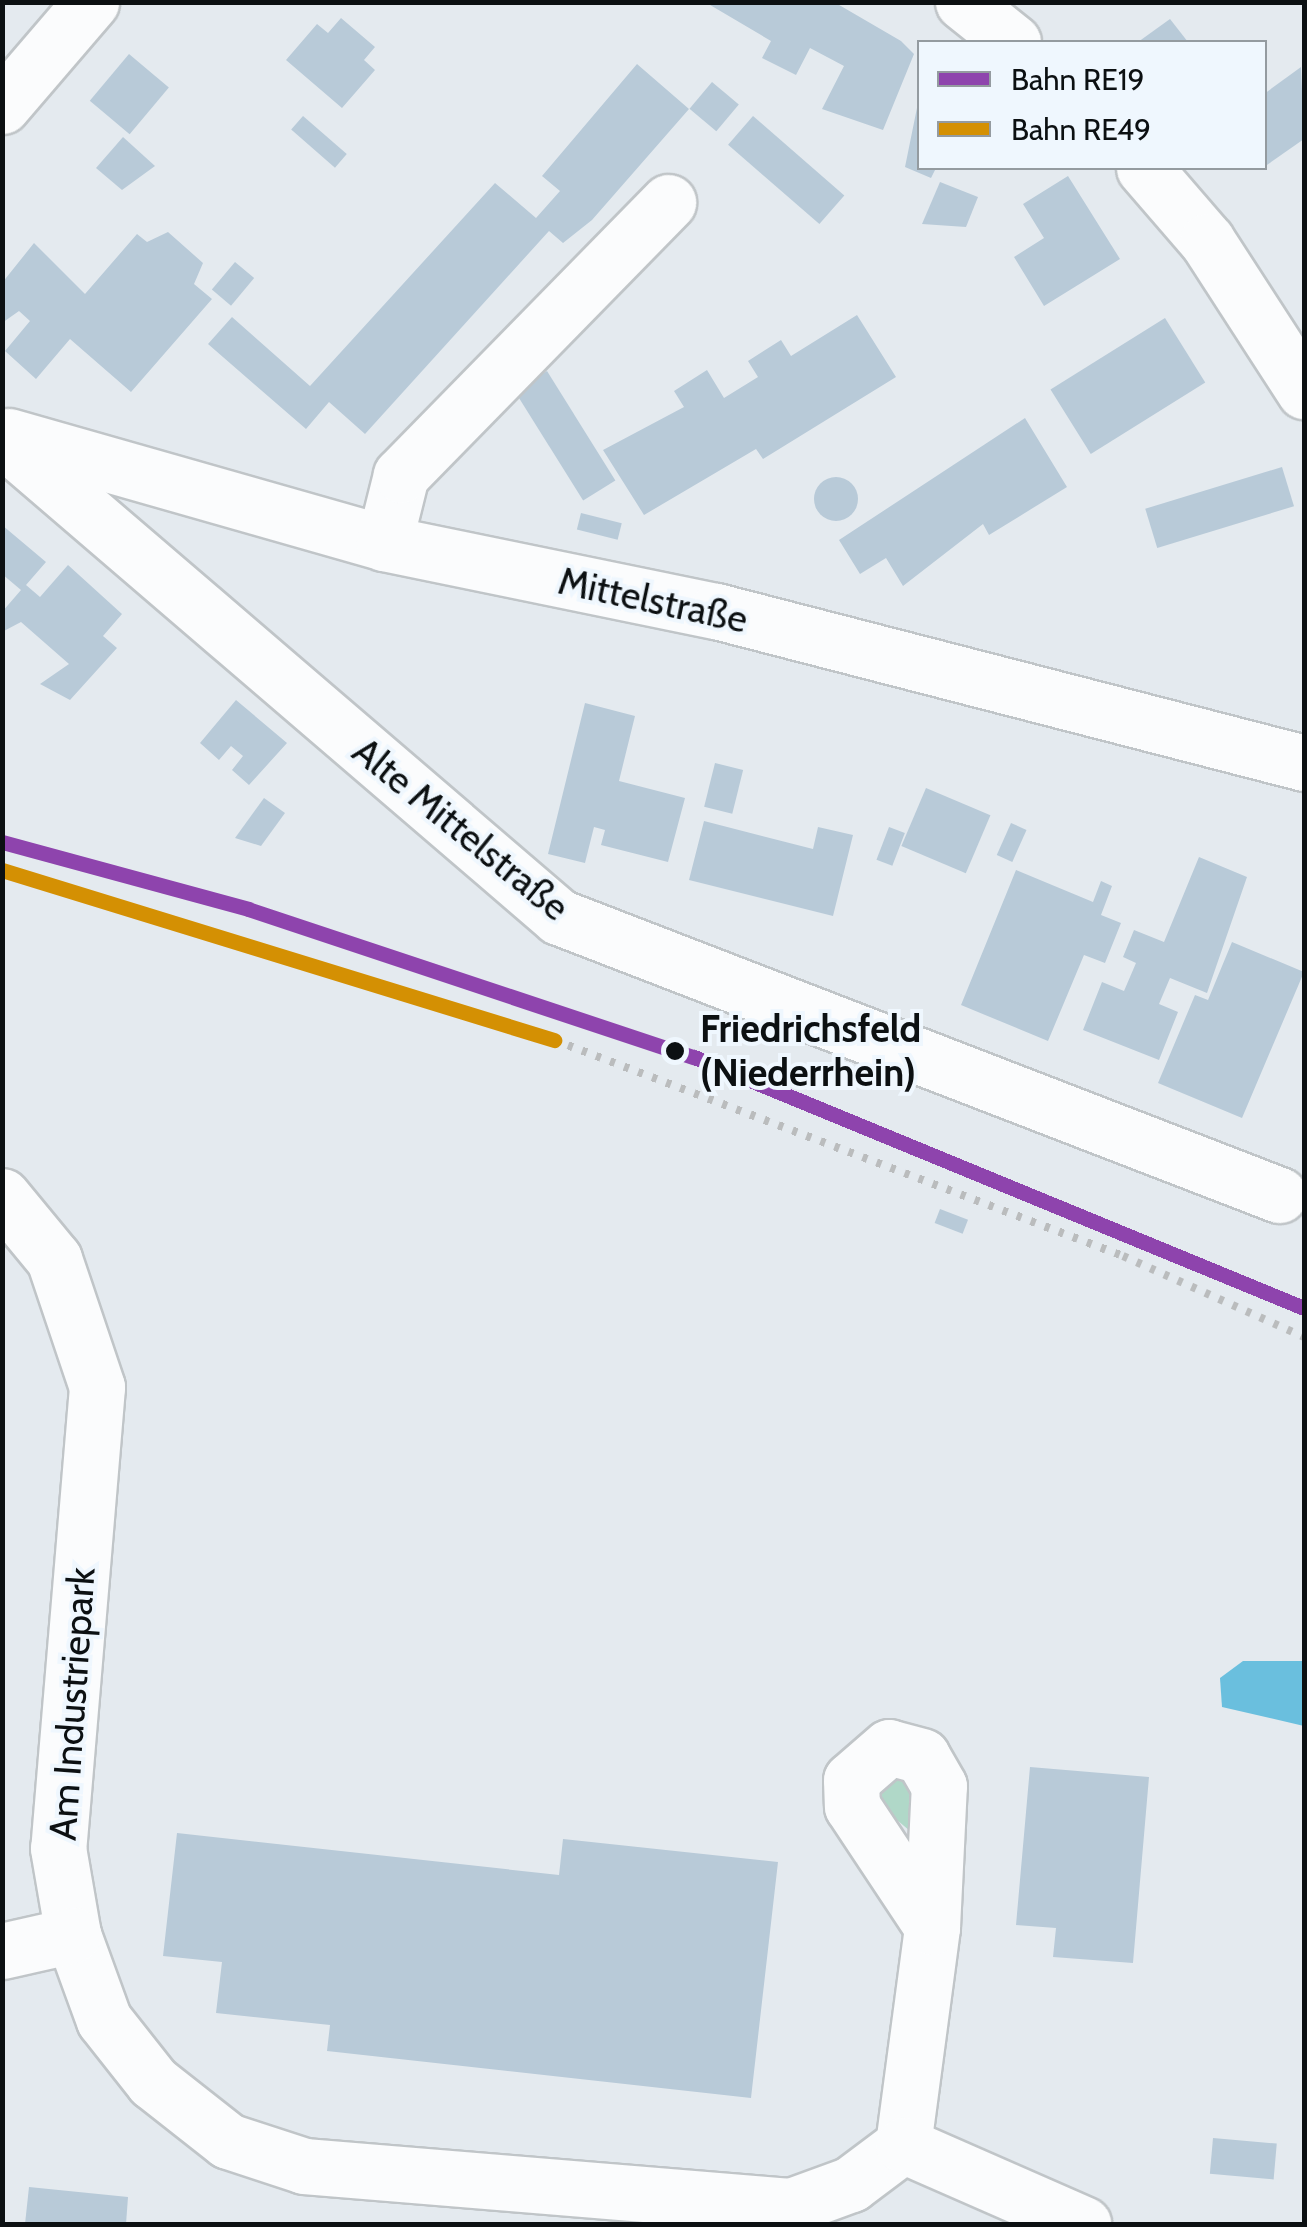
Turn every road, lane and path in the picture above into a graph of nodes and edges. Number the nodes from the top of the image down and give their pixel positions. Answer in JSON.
{"nodes":[{"id":1,"x":91,"y":2,"type":"edge"},
{"id":2,"x":963,"y":2,"type":"edge"},
{"id":3,"x":1010,"y":40,"type":"edge"},
{"id":4,"x":2,"y":106,"type":"edge"},
{"id":5,"x":1146,"y":170,"type":"edge"},
{"id":6,"x":668,"y":202,"type":"dead end"},
{"id":7,"x":1304,"y":391,"type":"edge"},
{"id":8,"x":2,"y":436,"type":"edge"},
{"id":9,"x":384,"y":543,"type":"junction"},
{"id":10,"x":1304,"y":763,"type":"edge"},
{"id":11,"x":1279,"y":1195,"type":"dead end"},
{"id":12,"x":2,"y":1196,"type":"edge"},
{"id":13,"x":932,"y":1927,"type":"dead end"},
{"id":14,"x":72,"y":1935,"type":"junction"},
{"id":15,"x":2,"y":1951,"type":"edge"},
{"id":16,"x":903,"y":2145,"type":"junction"},
{"id":17,"x":1083,"y":2224,"type":"edge"}],
"edges":[{"from":1,"to":4,"type":"street"},
{"from":2,"to":3,"type":"street"},
{"from":5,"to":7,"type":"street"},
{"from":6,"to":9,"type":"street"},
{"from":8,"to":9,"type":"street","name":"Mittelstraße"},
{"from":8,"to":11,"type":"street","name":"Alte Mittelstraße"},
{"from":9,"to":10,"type":"street","name":"Mittelstraße"},
{"from":12,"to":14,"type":"street","name":"Am Industriepark"},
{"from":13,"to":16,"type":"street"},
{"from":14,"to":15,"type":"street"},
{"from":14,"to":16,"type":"street","name":"Am Industriepark"},
{"from":16,"to":17,"type":"street"}]}
